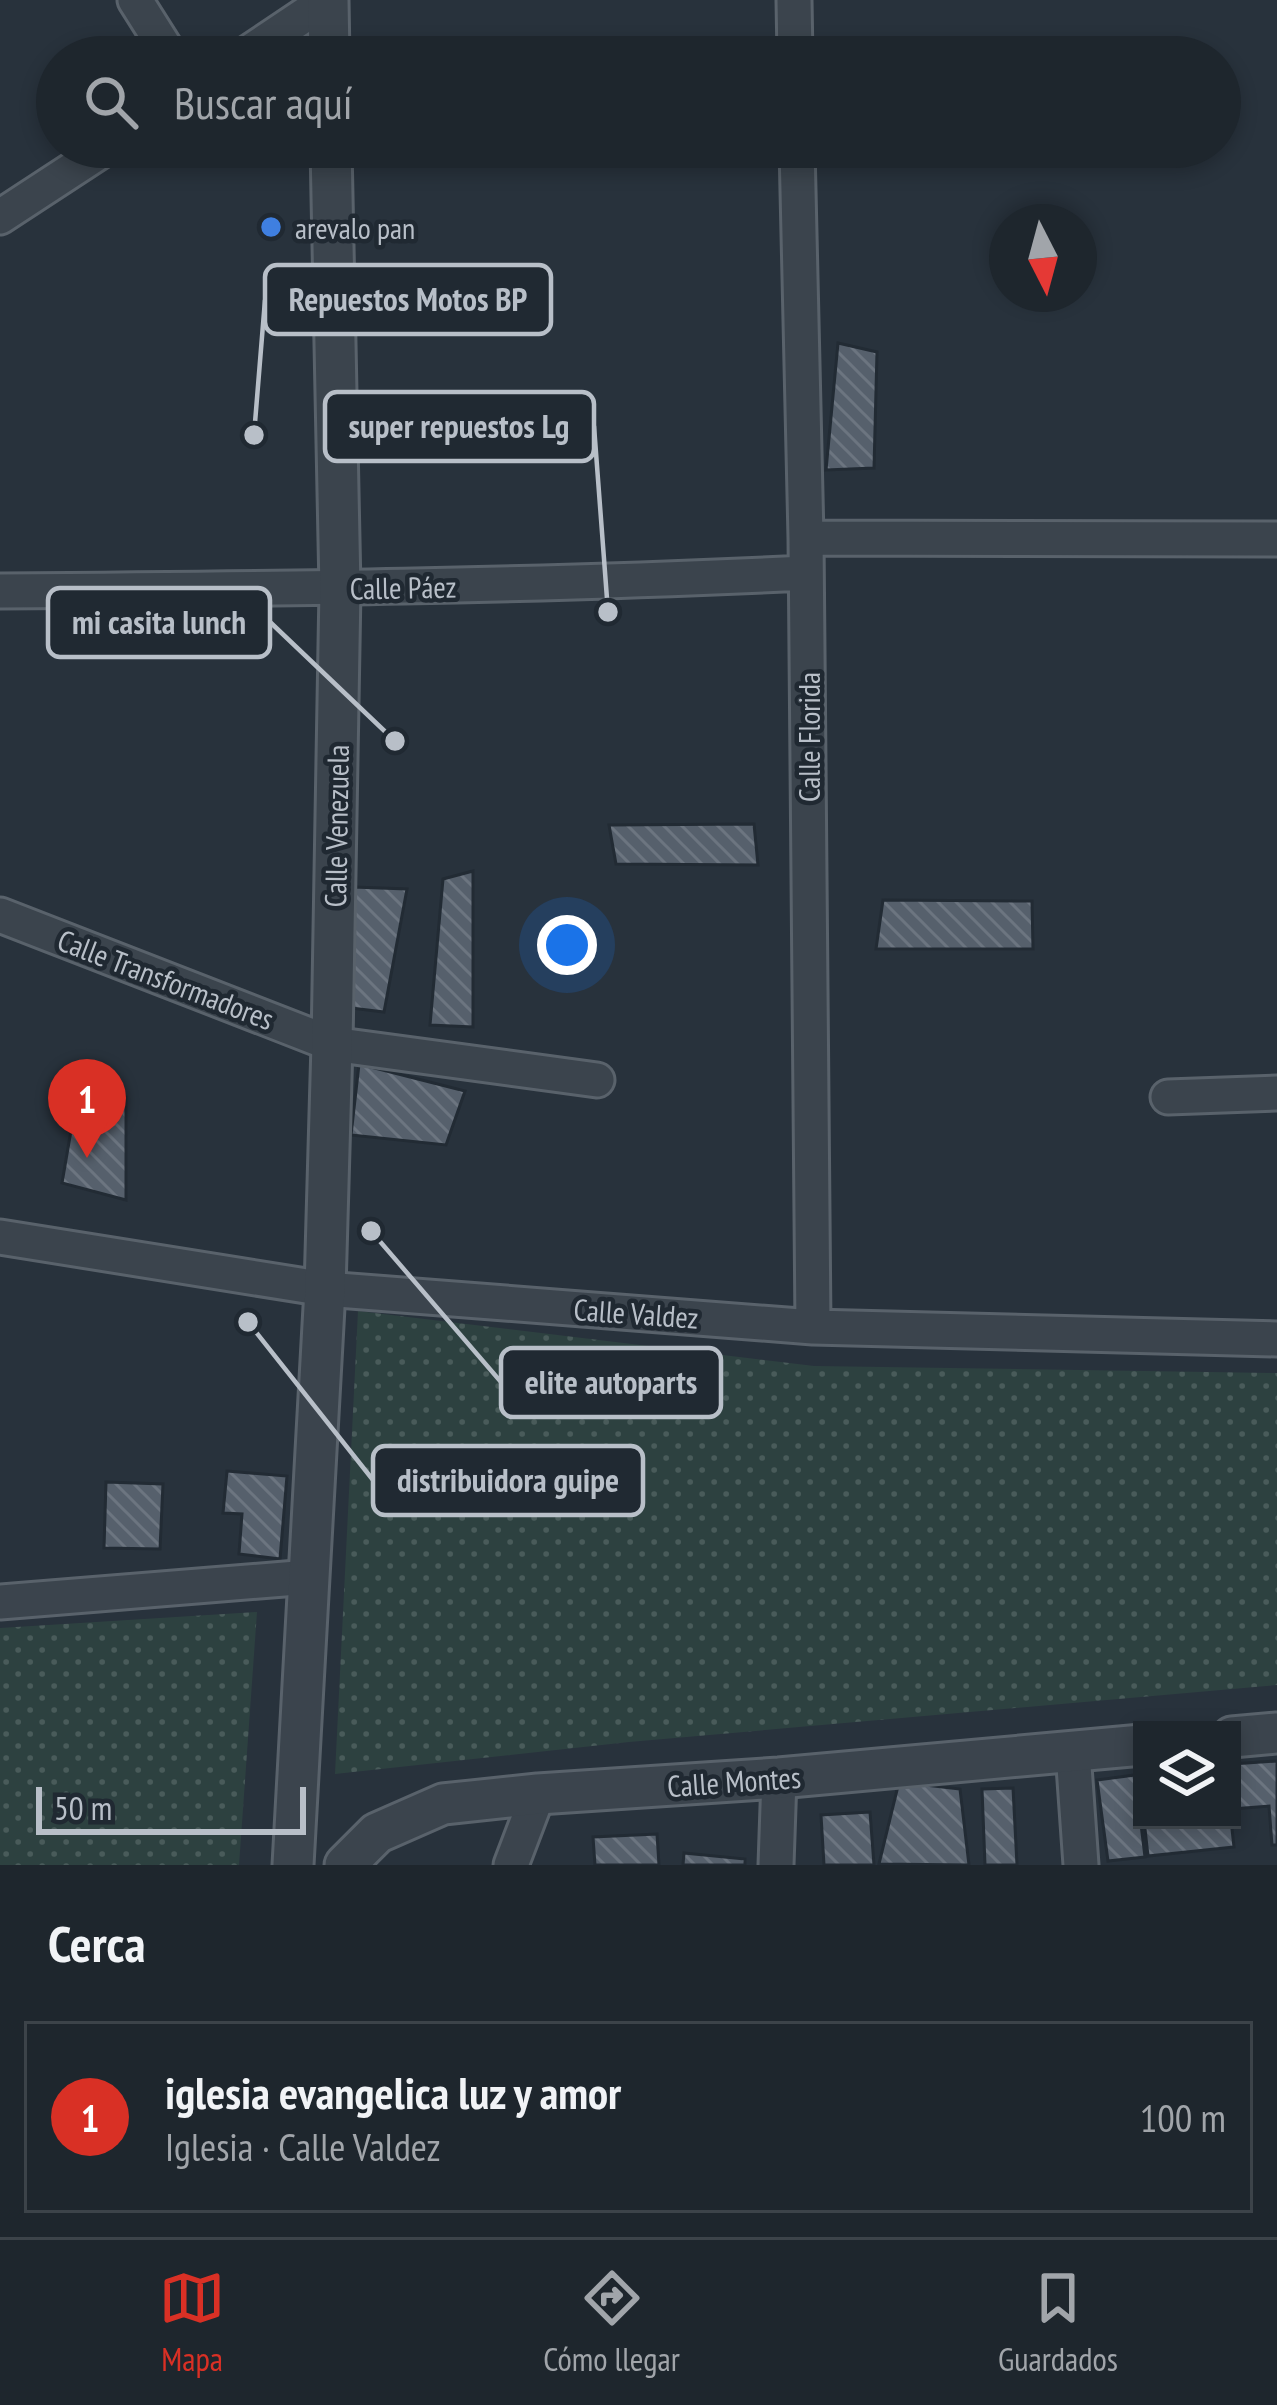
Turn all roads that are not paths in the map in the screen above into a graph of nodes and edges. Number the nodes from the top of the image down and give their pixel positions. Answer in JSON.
{"nodes":[{"id":1,"x":135,"y":0,"type":"edge"},
{"id":2,"x":327,"y":0,"type":"edge"},
{"id":3,"x":794,"y":0,"type":"edge"},
{"id":4,"x":158,"y":36,"type":"edge"},
{"id":5,"x":273,"y":36,"type":"edge"},
{"id":6,"x":328,"y":36,"type":"edge"},
{"id":7,"x":795,"y":36,"type":"edge"},
{"id":8,"x":75,"y":168,"type":"edge"},
{"id":9,"x":331,"y":168,"type":"edge"},
{"id":10,"x":797,"y":168,"type":"edge"},
{"id":11,"x":0,"y":217,"type":"edge"},
{"id":12,"x":806,"y":538,"type":"junction"},
{"id":13,"x":1277,"y":539,"type":"edge"},
{"id":14,"x":806,"y":573,"type":"junction"},
{"id":15,"x":340,"y":589,"type":"junction"},
{"id":16,"x":0,"y":591,"type":"edge"},
{"id":17,"x":0,"y":915,"type":"edge"},
{"id":18,"x":332,"y":1044,"type":"junction"},
{"id":19,"x":597,"y":1080,"type":"dead end"},
{"id":20,"x":1277,"y":1093,"type":"edge"},
{"id":21,"x":1168,"y":1097,"type":"dead end"},
{"id":22,"x":0,"y":1237,"type":"edge"},
{"id":23,"x":325,"y":1289,"type":"junction"},
{"id":24,"x":813,"y":1327,"type":"junction"},
{"id":25,"x":1277,"y":1339,"type":"edge"},
{"id":26,"x":309,"y":1577,"type":"junction"},
{"id":27,"x":0,"y":1602,"type":"edge"},
{"id":28,"x":1277,"y":1733,"type":"edge"},
{"id":29,"x":1241,"y":1736,"type":"edge"},
{"id":30,"x":1133,"y":1746,"type":"edge"},
{"id":31,"x":1073,"y":1751,"type":"junction"},
{"id":32,"x":778,"y":1778,"type":"junction"},
{"id":33,"x":538,"y":1794,"type":"junction"},
{"id":34,"x":293,"y":1865,"type":"edge"},
{"id":35,"x":345,"y":1865,"type":"edge"},
{"id":36,"x":511,"y":1865,"type":"edge"},
{"id":37,"x":776,"y":1865,"type":"edge"},
{"id":38,"x":1081,"y":1865,"type":"edge"}],
"edges":[{"from":1,"to":4,"type":"street"},
{"from":2,"to":5,"type":"street"},
{"from":2,"to":6,"type":"street"},
{"from":3,"to":7,"type":"street"},
{"from":8,"to":11,"type":"street"},
{"from":9,"to":15,"type":"street","name":"Calle Venezuela"},
{"from":10,"to":12,"type":"street","name":"Calle Florida"},
{"from":12,"to":13,"type":"street"},
{"from":12,"to":14,"type":"street","name":"Calle Florida"},
{"from":14,"to":15,"type":"street","name":"Calle Páez"},
{"from":14,"to":24,"type":"street","name":"Calle Florida"},
{"from":15,"to":16,"type":"street","name":"Calle Páez"},
{"from":15,"to":18,"type":"street","name":"Calle Venezuela"},
{"from":17,"to":18,"type":"street","name":"Calle Transformadores"},
{"from":18,"to":19,"type":"street","name":"Calle Transformadores"},
{"from":18,"to":23,"type":"street","name":"Calle Venezuela"},
{"from":20,"to":21,"type":"street"},
{"from":22,"to":23,"type":"street","name":"Calle Valdez"},
{"from":23,"to":24,"type":"street","name":"Calle Valdez"},
{"from":23,"to":26,"type":"street","name":"Calle Venezuela"},
{"from":24,"to":25,"type":"street","name":"Calle Valdez"},
{"from":26,"to":27,"type":"street"},
{"from":26,"to":34,"type":"street","name":"Calle Venezuela"},
{"from":28,"to":29,"type":"street"},
{"from":30,"to":31,"type":"street","name":"Calle Montes"},
{"from":31,"to":32,"type":"street","name":"Calle Montes"},
{"from":31,"to":38,"type":"street"},
{"from":32,"to":33,"type":"street","name":"Calle Montes"},
{"from":32,"to":37,"type":"street"},
{"from":33,"to":35,"type":"street","name":"Calle Montes"},
{"from":33,"to":36,"type":"street"}]}
